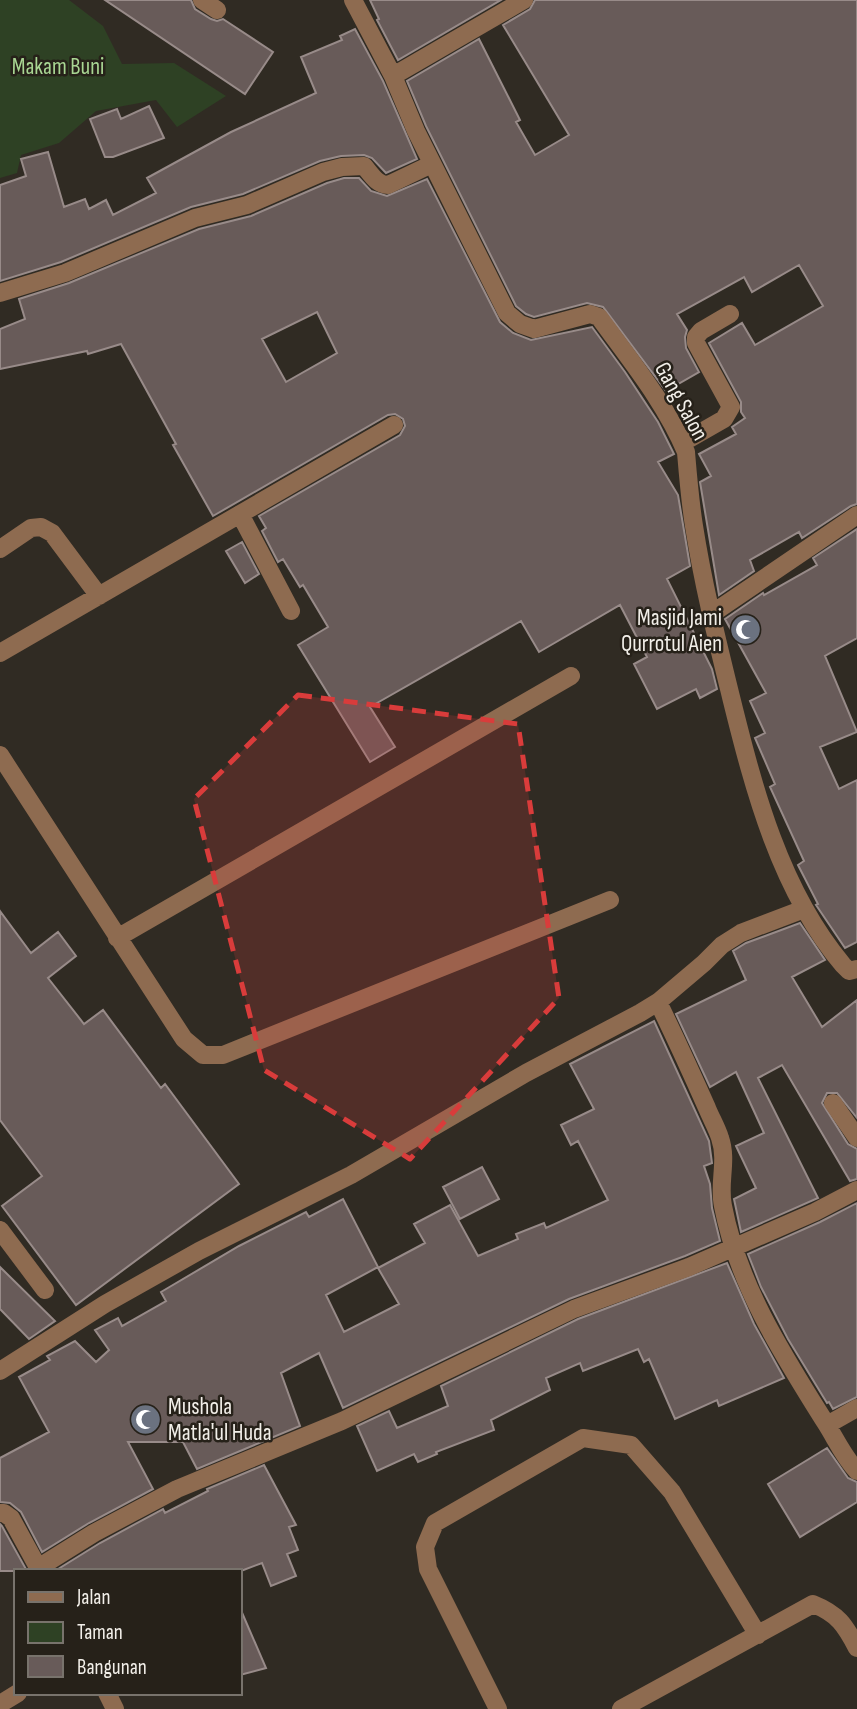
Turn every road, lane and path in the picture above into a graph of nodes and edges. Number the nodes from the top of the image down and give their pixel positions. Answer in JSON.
{"nodes":[{"id":1,"x":353,"y":0,"type":"edge"},
{"id":2,"x":524,"y":0,"type":"edge"},
{"id":3,"x":393,"y":76,"type":"junction"},
{"id":4,"x":432,"y":164,"type":"junction"},
{"id":5,"x":0,"y":293,"type":"edge"},
{"id":6,"x":730,"y":314,"type":"dead end"},
{"id":7,"x":394,"y":425,"type":"dead end"},
{"id":8,"x":682,"y":443,"type":"junction"},
{"id":9,"x":240,"y":514,"type":"junction"},
{"id":10,"x":857,"y":515,"type":"edge"},
{"id":11,"x":0,"y":549,"type":"edge"},
{"id":12,"x":99,"y":596,"type":"junction"},
{"id":13,"x":291,"y":611,"type":"dead end"},
{"id":14,"x":710,"y":615,"type":"junction"},
{"id":15,"x":0,"y":653,"type":"edge"},
{"id":16,"x":571,"y":676,"type":"dead end"},
{"id":17,"x":0,"y":755,"type":"edge"},
{"id":18,"x":610,"y":900,"type":"dead end"},
{"id":19,"x":804,"y":909,"type":"junction"},
{"id":20,"x":117,"y":938,"type":"junction"},
{"id":21,"x":857,"y":970,"type":"edge"},
{"id":22,"x":658,"y":1002,"type":"junction"},
{"id":23,"x":833,"y":1103,"type":"dead end"},
{"id":24,"x":857,"y":1138,"type":"edge"},
{"id":25,"x":857,"y":1191,"type":"edge"},
{"id":26,"x":0,"y":1230,"type":"edge"},
{"id":27,"x":734,"y":1248,"type":"junction"},
{"id":28,"x":45,"y":1290,"type":"dead end"},
{"id":29,"x":0,"y":1371,"type":"edge"},
{"id":30,"x":857,"y":1408,"type":"edge"},
{"id":31,"x":827,"y":1425,"type":"junction"},
{"id":32,"x":857,"y":1471,"type":"edge"},
{"id":33,"x":0,"y":1513,"type":"edge"},
{"id":34,"x":39,"y":1569,"type":"edge"},
{"id":35,"x":758,"y":1635,"type":"junction"},
{"id":36,"x":857,"y":1648,"type":"edge"},
{"id":37,"x":498,"y":1709,"type":"edge"},
{"id":38,"x":621,"y":1709,"type":"edge"}],
"edges":[{"from":1,"to":3,"type":"street","name":"Gang Salon"},
{"from":2,"to":3,"type":"street"},
{"from":3,"to":4,"type":"street","name":"Gang Salon"},
{"from":4,"to":5,"type":"street"},
{"from":4,"to":8,"type":"street","name":"Gang Salon"},
{"from":6,"to":8,"type":"street"},
{"from":7,"to":9,"type":"street"},
{"from":8,"to":14,"type":"street","name":"Gang Salon"},
{"from":9,"to":12,"type":"street"},
{"from":9,"to":13,"type":"street"},
{"from":10,"to":14,"type":"street"},
{"from":11,"to":12,"type":"street"},
{"from":12,"to":15,"type":"street"},
{"from":14,"to":19,"type":"street","name":"Gang Salon"},
{"from":16,"to":20,"type":"street"},
{"from":17,"to":20,"type":"street"},
{"from":18,"to":20,"type":"street"},
{"from":19,"to":21,"type":"street","name":"Gang Salon"},
{"from":19,"to":22,"type":"street"},
{"from":22,"to":27,"type":"street"},
{"from":22,"to":29,"type":"street"},
{"from":23,"to":24,"type":"street"},
{"from":25,"to":27,"type":"street"},
{"from":26,"to":28,"type":"street"},
{"from":27,"to":31,"type":"street"},
{"from":27,"to":34,"type":"street"},
{"from":30,"to":31,"type":"street"},
{"from":31,"to":32,"type":"street"},
{"from":33,"to":34,"type":"street"},
{"from":35,"to":36,"type":"street"},
{"from":35,"to":37,"type":"street"},
{"from":35,"to":38,"type":"street"}]}
